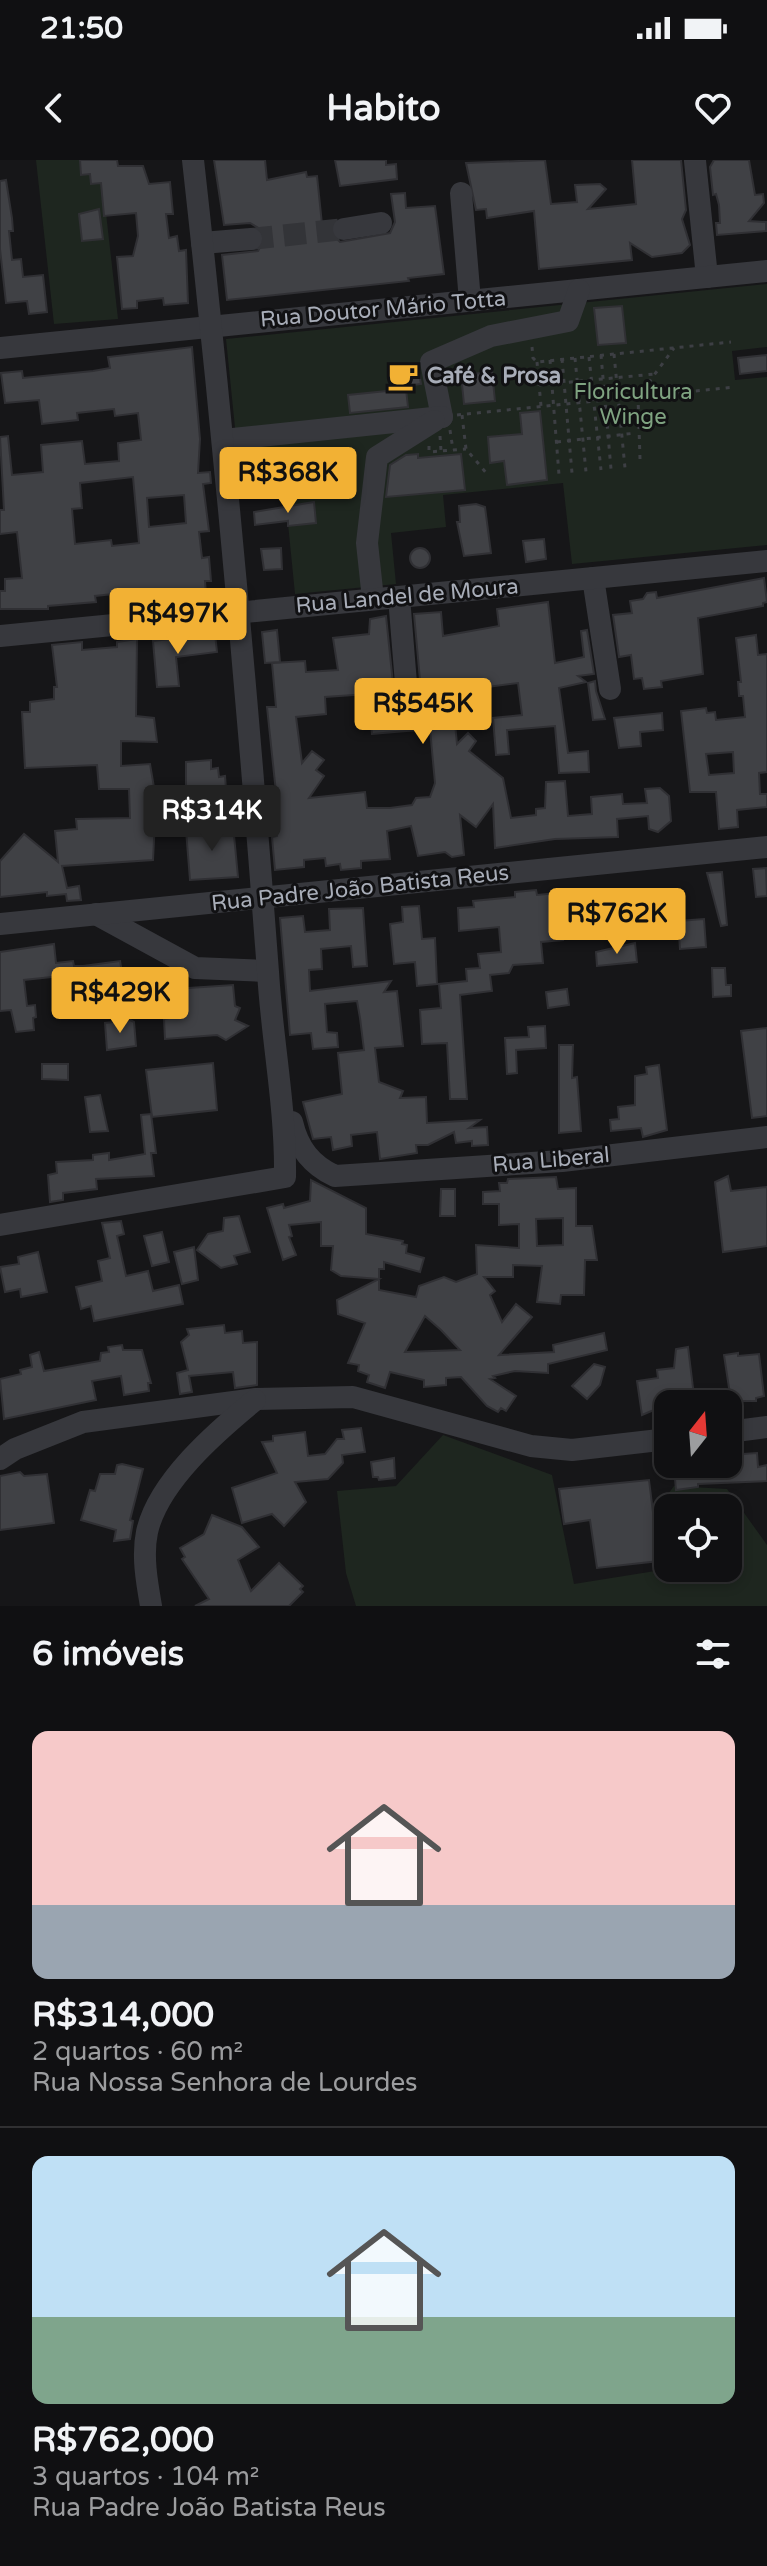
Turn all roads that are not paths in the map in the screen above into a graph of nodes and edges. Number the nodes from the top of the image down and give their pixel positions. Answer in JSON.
{"nodes":[{"id":1,"x":193,"y":160,"type":"edge"},
{"id":2,"x":695,"y":161,"type":"edge"},
{"id":3,"x":461,"y":193,"type":"dead end"},
{"id":4,"x":381,"y":223,"type":"dead end"},
{"id":5,"x":344,"y":229,"type":"tunnel mouth"},
{"id":6,"x":251,"y":239,"type":"tunnel mouth"},
{"id":7,"x":202,"y":243,"type":"junction"},
{"id":8,"x":767,"y":271,"type":"edge"},
{"id":9,"x":707,"y":277,"type":"junction"},
{"id":10,"x":579,"y":290,"type":"junction"},
{"id":11,"x":478,"y":300,"type":"junction"},
{"id":12,"x":212,"y":325,"type":"junction"},
{"id":13,"x":491,"y":336,"type":"junction"},
{"id":14,"x":0,"y":348,"type":"edge"},
{"id":15,"x":443,"y":419,"type":"junction"},
{"id":16,"x":223,"y":440,"type":"junction"},
{"id":17,"x":767,"y":561,"type":"edge"},
{"id":18,"x":593,"y":578,"type":"junction"},
{"id":19,"x":399,"y":597,"type":"junction"},
{"id":20,"x":373,"y":599,"type":"junction"},
{"id":21,"x":239,"y":612,"type":"junction"},
{"id":22,"x":0,"y":636,"type":"edge"},
{"id":23,"x":610,"y":689,"type":"dead end"},
{"id":24,"x":437,"y":692,"type":"dead end"},
{"id":25,"x":767,"y":847,"type":"edge"},
{"id":26,"x":264,"y":898,"type":"junction"},
{"id":27,"x":96,"y":914,"type":"junction"},
{"id":28,"x":0,"y":924,"type":"edge"},
{"id":29,"x":267,"y":971,"type":"junction"},
{"id":30,"x":276,"y":1061,"type":"junction"},
{"id":31,"x":767,"y":1137,"type":"edge"},
{"id":32,"x":0,"y":1225,"type":"edge"},
{"id":33,"x":256,"y":1399,"type":"junction"},
{"id":34,"x":767,"y":1427,"type":"edge"},
{"id":35,"x":742,"y":1430,"type":"edge"},
{"id":36,"x":654,"y":1441,"type":"edge"},
{"id":37,"x":0,"y":1459,"type":"edge"},
{"id":38,"x":151,"y":1606,"type":"edge"}],
"edges":[{"from":1,"to":7,"type":"street"},
{"from":2,"to":9,"type":"street"},
{"from":3,"to":11,"type":"street"},
{"from":4,"to":5,"type":"street"},
{"from":6,"to":7,"type":"street"},
{"from":7,"to":12,"type":"street"},
{"from":8,"to":9,"type":"street","name":"Rua Doutor Mário Totta"},
{"from":9,"to":10,"type":"street","name":"Rua Doutor Mário Totta"},
{"from":10,"to":11,"type":"street","name":"Rua Doutor Mário Totta"},
{"from":10,"to":13,"type":"street"},
{"from":11,"to":12,"type":"street","name":"Rua Doutor Mário Totta"},
{"from":11,"to":13,"type":"street"},
{"from":12,"to":14,"type":"street","name":"Rua Doutor Mário Totta"},
{"from":12,"to":16,"type":"street"},
{"from":13,"to":15,"type":"street"},
{"from":15,"to":16,"type":"street"},
{"from":15,"to":20,"type":"street"},
{"from":16,"to":21,"type":"street"},
{"from":17,"to":18,"type":"street","name":"Rua Landel de Moura"},
{"from":18,"to":19,"type":"street","name":"Rua Landel de Moura"},
{"from":18,"to":23,"type":"street"},
{"from":19,"to":20,"type":"street","name":"Rua Landel de Moura"},
{"from":19,"to":24,"type":"street"},
{"from":20,"to":21,"type":"street","name":"Rua Landel de Moura"},
{"from":21,"to":22,"type":"street","name":"Rua Landel de Moura"},
{"from":21,"to":26,"type":"street"},
{"from":25,"to":26,"type":"street","name":"Rua Padre João Batista Reus"},
{"from":26,"to":27,"type":"street","name":"Rua Padre João Batista Reus"},
{"from":26,"to":29,"type":"street"},
{"from":27,"to":28,"type":"street","name":"Rua Padre João Batista Reus"},
{"from":27,"to":29,"type":"street"},
{"from":29,"to":30,"type":"street"},
{"from":30,"to":31,"type":"street","name":"Rua Liberal"},
{"from":30,"to":32,"type":"street"},
{"from":33,"to":36,"type":"street"},
{"from":33,"to":37,"type":"street"},
{"from":33,"to":38,"type":"street"},
{"from":34,"to":35,"type":"street"}]}
